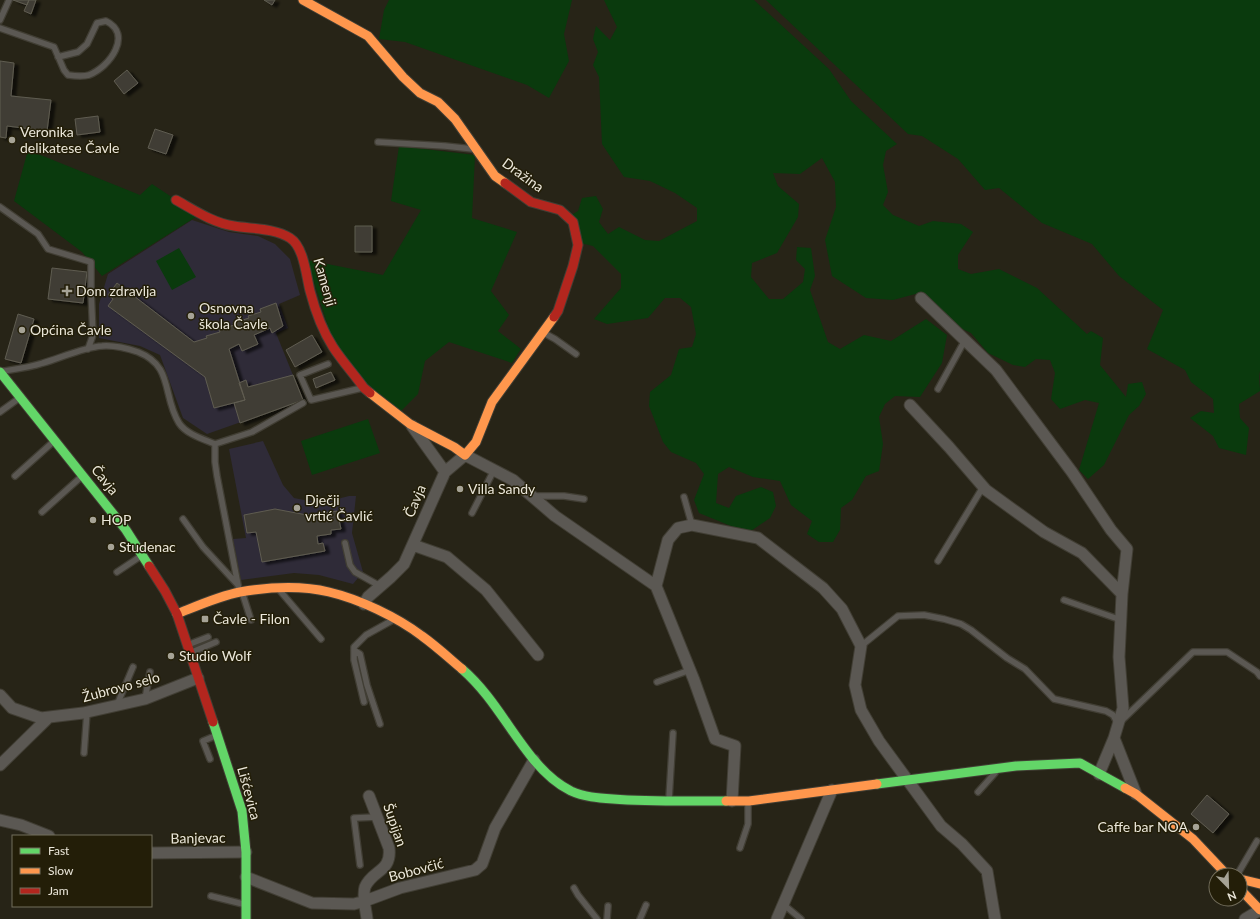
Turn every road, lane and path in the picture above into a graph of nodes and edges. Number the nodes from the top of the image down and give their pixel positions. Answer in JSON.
{"nodes":[{"id":1,"x":10,"y":0,"type":"edge"},
{"id":2,"x":303,"y":0,"type":"edge"},
{"id":3,"x":0,"y":20,"type":"edge"},
{"id":4,"x":0,"y":28,"type":"edge"},
{"id":5,"x":58,"y":57,"type":"junction"},
{"id":6,"x":378,"y":142,"type":"dead end"},
{"id":7,"x":477,"y":150,"type":"junction"},
{"id":8,"x":176,"y":200,"type":"dead end"},
{"id":9,"x":1,"y":208,"type":"edge"},
{"id":10,"x":921,"y":298,"type":"dead end"},
{"id":11,"x":542,"y":332,"type":"junction"},
{"id":12,"x":965,"y":339,"type":"junction"},
{"id":13,"x":88,"y":349,"type":"junction"},
{"id":14,"x":576,"y":354,"type":"dead end"},
{"id":15,"x":328,"y":364,"type":"dead end"},
{"id":16,"x":1,"y":377,"type":"edge"},
{"id":17,"x":364,"y":388,"type":"junction"},
{"id":18,"x":938,"y":389,"type":"dead end"},
{"id":19,"x":20,"y":397,"type":"junction"},
{"id":20,"x":303,"y":404,"type":"dead end"},
{"id":21,"x":910,"y":405,"type":"dead end"},
{"id":22,"x":0,"y":412,"type":"edge"},
{"id":23,"x":410,"y":424,"type":"junction"},
{"id":24,"x":54,"y":440,"type":"junction"},
{"id":25,"x":215,"y":444,"type":"junction"},
{"id":26,"x":465,"y":455,"type":"junction"},
{"id":27,"x":494,"y":470,"type":"junction"},
{"id":28,"x":445,"y":472,"type":"junction"},
{"id":29,"x":82,"y":475,"type":"junction"},
{"id":30,"x":15,"y":476,"type":"dead end"},
{"id":31,"x":983,"y":487,"type":"junction"},
{"id":32,"x":533,"y":496,"type":"junction"},
{"id":33,"x":684,"y":497,"type":"dead end"},
{"id":34,"x":584,"y":499,"type":"dead end"},
{"id":35,"x":42,"y":512,"type":"dead end"},
{"id":36,"x":472,"y":513,"type":"dead end"},
{"id":37,"x":183,"y":519,"type":"dead end"},
{"id":38,"x":692,"y":525,"type":"junction"},
{"id":39,"x":345,"y":543,"type":"dead end"},
{"id":40,"x":413,"y":545,"type":"junction"},
{"id":41,"x":142,"y":555,"type":"junction"},
{"id":42,"x":938,"y":561,"type":"dead end"},
{"id":43,"x":118,"y":572,"type":"dead end"},
{"id":44,"x":380,"y":586,"type":"junction"},
{"id":45,"x":656,"y":586,"type":"junction"},
{"id":46,"x":278,"y":588,"type":"junction"},
{"id":47,"x":240,"y":590,"type":"junction"},
{"id":48,"x":1122,"y":594,"type":"junction"},
{"id":49,"x":1064,"y":600,"type":"dead end"},
{"id":50,"x":364,"y":604,"type":"junction"},
{"id":51,"x":176,"y":614,"type":"junction"},
{"id":52,"x":396,"y":619,"type":"junction"},
{"id":53,"x":251,"y":620,"type":"dead end"},
{"id":54,"x":1121,"y":620,"type":"junction"},
{"id":55,"x":208,"y":637,"type":"dead end"},
{"id":56,"x":321,"y":639,"type":"dead end"},
{"id":57,"x":216,"y":642,"type":"dead end"},
{"id":58,"x":861,"y":646,"type":"junction"},
{"id":59,"x":189,"y":649,"type":"junction"},
{"id":60,"x":354,"y":650,"type":"junction"},
{"id":61,"x":538,"y":655,"type":"dead end"},
{"id":62,"x":133,"y":667,"type":"dead end"},
{"id":63,"x":690,"y":670,"type":"junction"},
{"id":64,"x":150,"y":672,"type":"dead end"},
{"id":65,"x":1260,"y":676,"type":"edge"},
{"id":66,"x":198,"y":678,"type":"junction"},
{"id":67,"x":657,"y":682,"type":"dead end"},
{"id":68,"x":0,"y":695,"type":"edge"},
{"id":69,"x":145,"y":699,"type":"junction"},
{"id":70,"x":364,"y":702,"type":"dead end"},
{"id":71,"x":117,"y":705,"type":"junction"},
{"id":72,"x":86,"y":712,"type":"junction"},
{"id":73,"x":49,"y":718,"type":"junction"},
{"id":74,"x":380,"y":724,"type":"dead end"},
{"id":75,"x":1118,"y":724,"type":"junction"},
{"id":76,"x":673,"y":733,"type":"dead end"},
{"id":77,"x":217,"y":735,"type":"junction"},
{"id":78,"x":1114,"y":738,"type":"junction"},
{"id":79,"x":84,"y":753,"type":"dead end"},
{"id":80,"x":210,"y":759,"type":"dead end"},
{"id":81,"x":534,"y":760,"type":"junction"},
{"id":82,"x":0,"y":765,"type":"edge"},
{"id":83,"x":998,"y":768,"type":"junction"},
{"id":84,"x":1099,"y":774,"type":"junction"},
{"id":85,"x":908,"y":780,"type":"junction"},
{"id":86,"x":832,"y":790,"type":"junction"},
{"id":87,"x":978,"y":792,"type":"dead end"},
{"id":88,"x":1136,"y":794,"type":"junction"},
{"id":89,"x":369,"y":796,"type":"dead end"},
{"id":90,"x":669,"y":801,"type":"junction"},
{"id":91,"x":732,"y":801,"type":"junction"},
{"id":92,"x":748,"y":801,"type":"junction"},
{"id":93,"x":377,"y":817,"type":"junction"},
{"id":94,"x":0,"y":820,"type":"edge"},
{"id":95,"x":46,"y":835,"type":"edge"},
{"id":96,"x":1257,"y":841,"type":"dead end"},
{"id":97,"x":740,"y":848,"type":"dead end"},
{"id":98,"x":246,"y":852,"type":"junction"},
{"id":99,"x":152,"y":853,"type":"edge"},
{"id":100,"x":360,"y":865,"type":"dead end"},
{"id":101,"x":1219,"y":867,"type":"edge"},
{"id":102,"x":1242,"y":867,"type":"edge"},
{"id":103,"x":246,"y":877,"type":"junction"},
{"id":104,"x":1248,"y":881,"type":"edge"},
{"id":105,"x":1260,"y":884,"type":"edge"},
{"id":106,"x":574,"y":888,"type":"dead end"},
{"id":107,"x":211,"y":896,"type":"dead end"},
{"id":108,"x":1248,"y":897,"type":"edge"},
{"id":109,"x":365,"y":901,"type":"junction"},
{"id":110,"x":246,"y":904,"type":"junction"},
{"id":111,"x":783,"y":904,"type":"junction"},
{"id":112,"x":646,"y":905,"type":"dead end"},
{"id":113,"x":608,"y":906,"type":"dead end"},
{"id":114,"x":1260,"y":910,"type":"edge"},
{"id":115,"x":246,"y":919,"type":"edge"},
{"id":116,"x":366,"y":919,"type":"edge"},
{"id":117,"x":597,"y":919,"type":"edge"},
{"id":118,"x":607,"y":919,"type":"edge"},
{"id":119,"x":640,"y":919,"type":"edge"},
{"id":120,"x":777,"y":919,"type":"edge"},
{"id":121,"x":801,"y":919,"type":"edge"},
{"id":122,"x":995,"y":919,"type":"edge"},
{"id":123,"x":1245,"y":919,"type":"edge"}],
"edges":[{"from":1,"to":3,"type":"lane"},
{"from":2,"to":7,"type":"main road","name":"Dražina"},
{"from":4,"to":5,"type":"lane"},
{"from":5,"to":5,"type":"lane"},
{"from":6,"to":7,"type":"lane"},
{"from":7,"to":11,"type":"main road","name":"Dražina"},
{"from":8,"to":17,"type":"main road","name":"Kamenji"},
{"from":9,"to":13,"type":"lane"},
{"from":10,"to":12,"type":"street"},
{"from":11,"to":14,"type":"lane"},
{"from":11,"to":26,"type":"main road","name":"Dražina"},
{"from":12,"to":18,"type":"lane"},
{"from":12,"to":48,"type":"street"},
{"from":13,"to":16,"type":"lane"},
{"from":13,"to":25,"type":"lane"},
{"from":15,"to":17,"type":"lane"},
{"from":16,"to":19,"type":"main road","name":"Čavja"},
{"from":17,"to":23,"type":"main road","name":"Kamenji"},
{"from":19,"to":22,"type":"lane"},
{"from":19,"to":24,"type":"main road","name":"Čavja"},
{"from":20,"to":25,"type":"lane"},
{"from":21,"to":31,"type":"street"},
{"from":23,"to":26,"type":"main road","name":"Kamenji"},
{"from":23,"to":28,"type":"street","name":"Kamenji"},
{"from":24,"to":29,"type":"main road","name":"Čavja"},
{"from":24,"to":30,"type":"lane"},
{"from":25,"to":47,"type":"lane"},
{"from":26,"to":27,"type":"street"},
{"from":26,"to":28,"type":"street","name":"Čavja"},
{"from":27,"to":32,"type":"street"},
{"from":27,"to":36,"type":"lane"},
{"from":28,"to":40,"type":"street","name":"Čavja"},
{"from":29,"to":35,"type":"lane"},
{"from":29,"to":41,"type":"main road","name":"Čavja"},
{"from":31,"to":42,"type":"lane"},
{"from":31,"to":48,"type":"street"},
{"from":32,"to":34,"type":"lane"},
{"from":32,"to":45,"type":"street"},
{"from":33,"to":38,"type":"lane"},
{"from":37,"to":47,"type":"lane"},
{"from":38,"to":45,"type":"street"},
{"from":38,"to":58,"type":"street"},
{"from":39,"to":44,"type":"lane"},
{"from":40,"to":44,"type":"street","name":"Čavja"},
{"from":40,"to":61,"type":"street"},
{"from":41,"to":43,"type":"lane"},
{"from":41,"to":51,"type":"main road","name":"Čavja"},
{"from":44,"to":50,"type":"street","name":"Čavja"},
{"from":45,"to":63,"type":"street"},
{"from":46,"to":47,"type":"main road"},
{"from":46,"to":50,"type":"main road"},
{"from":46,"to":56,"type":"lane"},
{"from":47,"to":51,"type":"main road"},
{"from":47,"to":53,"type":"lane"},
{"from":48,"to":54,"type":"street"},
{"from":49,"to":54,"type":"lane"},
{"from":50,"to":52,"type":"main road"},
{"from":51,"to":59,"type":"main road","name":"Čavja"},
{"from":52,"to":60,"type":"lane"},
{"from":52,"to":81,"type":"main road"},
{"from":54,"to":75,"type":"street"},
{"from":55,"to":59,"type":"lane"},
{"from":57,"to":59,"type":"lane"},
{"from":58,"to":75,"type":"lane"},
{"from":58,"to":85,"type":"street"},
{"from":59,"to":66,"type":"main road","name":"Čavja"},
{"from":60,"to":70,"type":"lane"},
{"from":60,"to":74,"type":"lane"},
{"from":62,"to":71,"type":"lane"},
{"from":63,"to":67,"type":"lane"},
{"from":63,"to":91,"type":"street"},
{"from":64,"to":69,"type":"lane"},
{"from":65,"to":75,"type":"lane"},
{"from":66,"to":69,"type":"street","name":"Žubrovo selo"},
{"from":66,"to":77,"type":"main road","name":"Lišćevica"},
{"from":68,"to":73,"type":"street","name":"Žubrovo selo"},
{"from":69,"to":71,"type":"street","name":"Žubrovo selo"},
{"from":71,"to":72,"type":"street","name":"Žubrovo selo"},
{"from":72,"to":73,"type":"street","name":"Žubrovo selo"},
{"from":72,"to":79,"type":"lane"},
{"from":73,"to":82,"type":"street"},
{"from":75,"to":78,"type":"street"},
{"from":76,"to":90,"type":"lane"},
{"from":77,"to":80,"type":"lane"},
{"from":77,"to":98,"type":"main road","name":"Lišćevica"},
{"from":78,"to":84,"type":"street"},
{"from":78,"to":88,"type":"street"},
{"from":81,"to":90,"type":"main road"},
{"from":81,"to":109,"type":"street","name":"Bobovčić"},
{"from":83,"to":84,"type":"main road"},
{"from":83,"to":85,"type":"main road"},
{"from":83,"to":87,"type":"lane"},
{"from":84,"to":88,"type":"main road"},
{"from":85,"to":86,"type":"main road"},
{"from":85,"to":122,"type":"street"},
{"from":86,"to":92,"type":"main road"},
{"from":86,"to":111,"type":"street"},
{"from":88,"to":101,"type":"main road"},
{"from":89,"to":93,"type":"street","name":"Šupijan"},
{"from":90,"to":91,"type":"main road"},
{"from":91,"to":92,"type":"main road"},
{"from":92,"to":97,"type":"lane"},
{"from":93,"to":100,"type":"lane"},
{"from":93,"to":109,"type":"street","name":"Šupijan"},
{"from":94,"to":95,"type":"street"},
{"from":96,"to":102,"type":"lane"},
{"from":98,"to":99,"type":"street","name":"Banjevac"},
{"from":98,"to":103,"type":"main road","name":"Lišćevica"},
{"from":103,"to":109,"type":"street","name":"Bobovčić"},
{"from":103,"to":110,"type":"main road","name":"Lišćevica"},
{"from":104,"to":105,"type":"main road"},
{"from":106,"to":117,"type":"lane"},
{"from":107,"to":110,"type":"lane"},
{"from":108,"to":114,"type":"main road"},
{"from":109,"to":116,"type":"street"},
{"from":110,"to":115,"type":"main road","name":"Lišćevica"},
{"from":111,"to":120,"type":"street"},
{"from":111,"to":121,"type":"lane"},
{"from":112,"to":119,"type":"lane"},
{"from":113,"to":118,"type":"lane"},
{"from":114,"to":123,"type":"street"}]}
